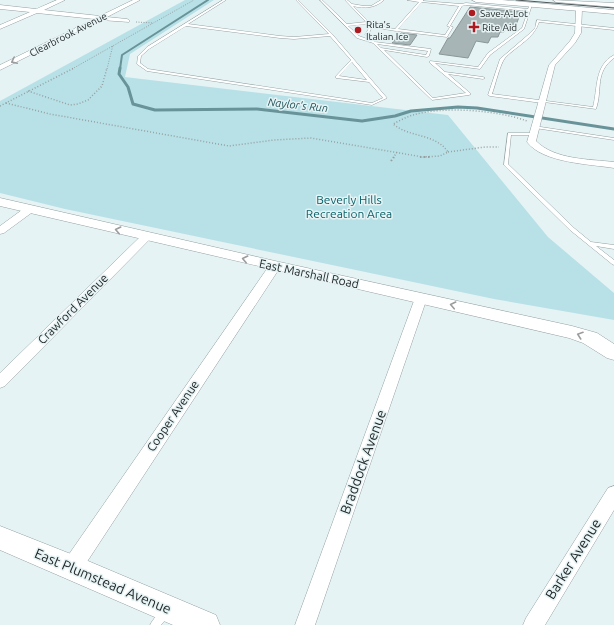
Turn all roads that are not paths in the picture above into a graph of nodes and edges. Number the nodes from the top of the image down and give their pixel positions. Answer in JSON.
{"nodes":[{"id":1,"x":62,"y":0,"type":"edge"},
{"id":2,"x":137,"y":0,"type":"edge"},
{"id":3,"x":225,"y":0,"type":"edge"},
{"id":4,"x":297,"y":0,"type":"edge"},
{"id":5,"x":321,"y":0,"type":"edge"},
{"id":6,"x":329,"y":0,"type":"edge"},
{"id":7,"x":346,"y":0,"type":"edge"},
{"id":8,"x":383,"y":0,"type":"edge"},
{"id":9,"x":388,"y":0,"type":"edge"},
{"id":10,"x":408,"y":0,"type":"edge"},
{"id":11,"x":422,"y":0,"type":"edge"},
{"id":12,"x":476,"y":0,"type":"edge"},
{"id":13,"x":556,"y":0,"type":"edge"},
{"id":14,"x":497,"y":1,"type":"edge"},
{"id":15,"x":597,"y":2,"type":"edge"},
{"id":16,"x":351,"y":5,"type":"junction"},
{"id":17,"x":461,"y":5,"type":"junction"},
{"id":18,"x":614,"y":5,"type":"edge"},
{"id":19,"x":0,"y":7,"type":"edge"},
{"id":20,"x":380,"y":7,"type":"dead end"},
{"id":21,"x":530,"y":7,"type":"junction"},
{"id":22,"x":579,"y":9,"type":"junction"},
{"id":23,"x":36,"y":11,"type":"junction"},
{"id":24,"x":614,"y":12,"type":"edge"},
{"id":25,"x":100,"y":18,"type":"junction"},
{"id":26,"x":127,"y":21,"type":"road end"},
{"id":27,"x":368,"y":23,"type":"junction"},
{"id":28,"x":187,"y":25,"type":"junction"},
{"id":29,"x":347,"y":25,"type":"junction"},
{"id":30,"x":578,"y":25,"type":"junction"},
{"id":31,"x":371,"y":26,"type":"junction"},
{"id":32,"x":0,"y":27,"type":"edge"},
{"id":33,"x":614,"y":28,"type":"edge"},
{"id":34,"x":396,"y":30,"type":"junction"},
{"id":35,"x":331,"y":34,"type":"junction"},
{"id":36,"x":375,"y":43,"type":"junction"},
{"id":37,"x":381,"y":49,"type":"junction"},
{"id":38,"x":428,"y":56,"type":"junction"},
{"id":39,"x":614,"y":56,"type":"edge"},
{"id":40,"x":352,"y":60,"type":"junction"},
{"id":41,"x":431,"y":62,"type":"junction"},
{"id":42,"x":0,"y":68,"type":"edge"},
{"id":43,"x":444,"y":73,"type":"junction"},
{"id":44,"x":483,"y":78,"type":"dead end"},
{"id":45,"x":370,"y":81,"type":"junction"},
{"id":46,"x":542,"y":102,"type":"junction"},
{"id":47,"x":535,"y":125,"type":"junction"},
{"id":48,"x":614,"y":138,"type":"edge"},
{"id":49,"x":614,"y":165,"type":"edge"},
{"id":50,"x":0,"y":202,"type":"edge"},
{"id":51,"x":30,"y":209,"type":"junction"},
{"id":52,"x":0,"y":231,"type":"edge"},
{"id":53,"x":146,"y":237,"type":"junction"},
{"id":54,"x":590,"y":243,"type":"junction"},
{"id":55,"x":614,"y":247,"type":"edge"},
{"id":56,"x":614,"y":263,"type":"edge"},
{"id":57,"x":274,"y":266,"type":"junction"},
{"id":58,"x":421,"y":298,"type":"junction"},
{"id":59,"x":614,"y":353,"type":"edge"},
{"id":60,"x":0,"y":382,"type":"edge"},
{"id":61,"x":614,"y":494,"type":"edge"},
{"id":62,"x":0,"y":538,"type":"edge"},
{"id":63,"x":72,"y":567,"type":"junction"},
{"id":64,"x":162,"y":617,"type":"edge"},
{"id":65,"x":536,"y":624,"type":"edge"},
{"id":66,"x":206,"y":625,"type":"edge"},
{"id":67,"x":305,"y":625,"type":"edge"}],
"edges":[{"from":1,"to":23,"type":"street"},
{"from":2,"to":25,"type":"street","name":"Clearbrook Avenue"},
{"from":3,"to":28,"type":"lane"},
{"from":4,"to":35,"type":"lane"},
{"from":5,"to":6,"type":"lane"},
{"from":5,"to":29,"type":"lane"},
{"from":7,"to":16,"type":"lane"},
{"from":8,"to":16,"type":"lane"},
{"from":9,"to":20,"type":"lane"},
{"from":10,"to":11,"type":"lane"},
{"from":11,"to":17,"type":"lane"},
{"from":11,"to":34,"type":"lane"},
{"from":12,"to":14,"type":"main road"},
{"from":13,"to":15,"type":"street"},
{"from":14,"to":21,"type":"main road"},
{"from":15,"to":18,"type":"street"},
{"from":16,"to":27,"type":"lane"},
{"from":17,"to":21,"type":"lane"},
{"from":17,"to":34,"type":"lane"},
{"from":19,"to":23,"type":"street"},
{"from":21,"to":22,"type":"main road"},
{"from":21,"to":41,"type":"lane"},
{"from":22,"to":24,"type":"main road"},
{"from":22,"to":30,"type":"street"},
{"from":23,"to":25,"type":"street"},
{"from":23,"to":32,"type":"street"},
{"from":25,"to":26,"type":"street"},
{"from":25,"to":42,"type":"street","name":"Clearbrook Avenue","one_way":true},
{"from":27,"to":29,"type":"lane"},
{"from":27,"to":31,"type":"lane"},
{"from":28,"to":35,"type":"lane"},
{"from":28,"to":45,"type":"lane"},
{"from":29,"to":36,"type":"lane"},
{"from":30,"to":33,"type":"lane"},
{"from":30,"to":46,"type":"street"},
{"from":30,"to":46,"type":"lane"},
{"from":31,"to":34,"type":"lane"},
{"from":31,"to":36,"type":"lane"},
{"from":35,"to":40,"type":"lane"},
{"from":36,"to":37,"type":"lane"},
{"from":36,"to":38,"type":"lane"},
{"from":37,"to":38,"type":"lane"},
{"from":37,"to":43,"type":"lane"},
{"from":38,"to":41,"type":"lane"},
{"from":39,"to":46,"type":"lane"},
{"from":40,"to":45,"type":"lane"},
{"from":40,"to":45,"type":"lane"},
{"from":41,"to":43,"type":"lane"},
{"from":43,"to":44,"type":"lane"},
{"from":46,"to":47,"type":"street"},
{"from":47,"to":48,"type":"lane"},
{"from":47,"to":49,"type":"street"},
{"from":47,"to":54,"type":"lane"},
{"from":50,"to":51,"type":"main road","name":"East Marshall Road"},
{"from":51,"to":52,"type":"street"},
{"from":53,"to":51,"type":"main road","name":"East Marshall Road","one_way":true},
{"from":57,"to":53,"type":"main road","name":"East Marshall Road","one_way":true},
{"from":53,"to":60,"type":"street","name":"Crawford Avenue"},
{"from":54,"to":55,"type":"lane"},
{"from":54,"to":56,"type":"lane"},
{"from":57,"to":58,"type":"main road","name":"East Marshall Road"},
{"from":57,"to":63,"type":"street","name":"Cooper Avenue"},
{"from":59,"to":58,"type":"main road","name":"East Marshall Road","one_way":true},
{"from":58,"to":67,"type":"street","name":"Braddock Avenue"},
{"from":61,"to":65,"type":"street","name":"Barker Avenue"},
{"from":62,"to":63,"type":"main road","name":"East Plumstead Avenue"},
{"from":63,"to":64,"type":"main road","name":"East Plumstead Avenue"},
{"from":64,"to":66,"type":"main road","name":"East Plumstead Avenue"}]}
